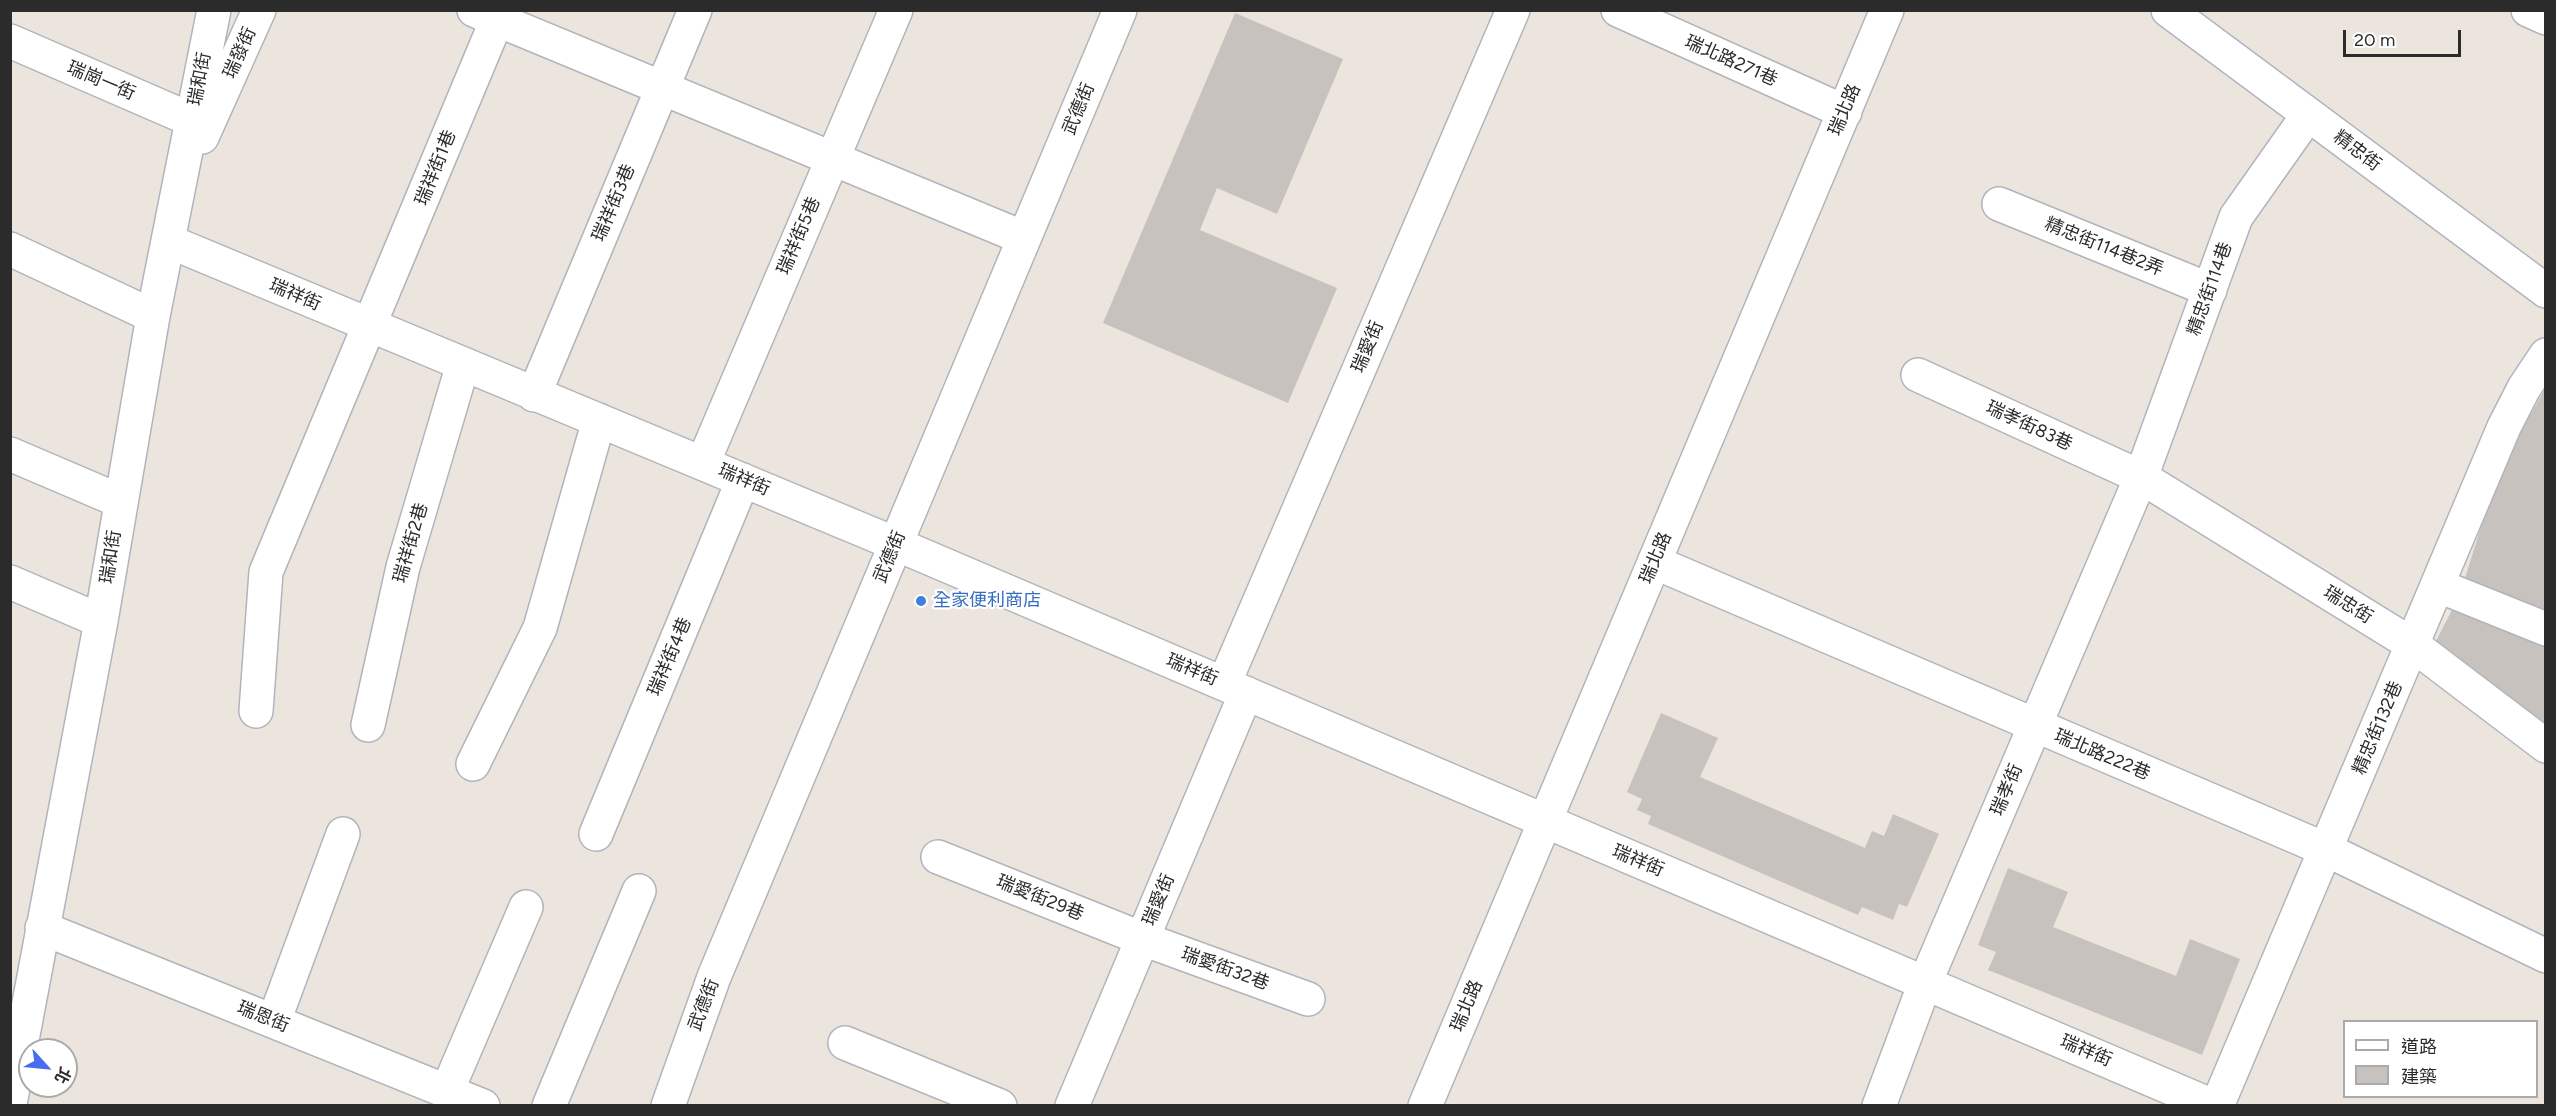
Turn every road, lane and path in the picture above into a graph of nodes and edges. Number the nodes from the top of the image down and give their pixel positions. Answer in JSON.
{"nodes":[{"id":1,"x":214,"y":10,"type":"edge"},
{"id":2,"x":259,"y":10,"type":"edge"},
{"id":3,"x":695,"y":10,"type":"edge"},
{"id":4,"x":896,"y":10,"type":"edge"},
{"id":5,"x":1120,"y":10,"type":"edge"},
{"id":6,"x":1513,"y":10,"type":"edge"},
{"id":7,"x":1618,"y":10,"type":"edge"},
{"id":8,"x":1887,"y":10,"type":"edge"},
{"id":9,"x":2168,"y":10,"type":"edge"},
{"id":10,"x":2528,"y":10,"type":"edge"},
{"id":11,"x":491,"y":14,"type":"edge"},
{"id":12,"x":2546,"y":18,"type":"edge"},
{"id":13,"x":10,"y":41,"type":"edge"},
{"id":14,"x":662,"y":89,"type":"junction"},
{"id":15,"x":1845,"y":112,"type":"junction"},
{"id":16,"x":2308,"y":115,"type":"junction"},
{"id":17,"x":192,"y":120,"type":"junction"},
{"id":18,"x":833,"y":158,"type":"junction"},
{"id":19,"x":177,"y":193,"type":"junction"},
{"id":20,"x":1999,"y":204,"type":"dead end"},
{"id":21,"x":1024,"y":238,"type":"junction"},
{"id":22,"x":168,"y":241,"type":"junction"},
{"id":23,"x":10,"y":249,"type":"edge"},
{"id":24,"x":2210,"y":290,"type":"junction"},
{"id":25,"x":2546,"y":291,"type":"edge"},
{"id":26,"x":153,"y":316,"type":"junction"},
{"id":27,"x":370,"y":326,"type":"junction"},
{"id":28,"x":2546,"y":355,"type":"edge"},
{"id":29,"x":463,"y":364,"type":"junction"},
{"id":30,"x":1918,"y":375,"type":"dead end"},
{"id":31,"x":534,"y":395,"type":"junction"},
{"id":32,"x":599,"y":420,"type":"junction"},
{"id":33,"x":10,"y":454,"type":"edge"},
{"id":34,"x":703,"y":462,"type":"junction"},
{"id":35,"x":2141,"y":477,"type":"junction"},
{"id":36,"x":743,"y":480,"type":"junction"},
{"id":37,"x":120,"y":501,"type":"junction"},
{"id":38,"x":896,"y":544,"type":"junction"},
{"id":39,"x":1654,"y":562,"type":"junction"},
{"id":40,"x":10,"y":582,"type":"edge"},
{"id":41,"x":2439,"y":585,"type":"junction"},
{"id":42,"x":101,"y":621,"type":"junction"},
{"id":43,"x":2546,"y":629,"type":"edge"},
{"id":44,"x":2413,"y":645,"type":"junction"},
{"id":45,"x":1235,"y":689,"type":"junction"},
{"id":46,"x":256,"y":711,"type":"dead end"},
{"id":47,"x":368,"y":725,"type":"dead end"},
{"id":48,"x":2034,"y":726,"type":"junction"},
{"id":49,"x":2546,"y":746,"type":"edge"},
{"id":50,"x":473,"y":764,"type":"dead end"},
{"id":51,"x":1545,"y":821,"type":"junction"},
{"id":52,"x":343,"y":834,"type":"dead end"},
{"id":53,"x":596,"y":834,"type":"dead end"},
{"id":54,"x":2327,"y":850,"type":"junction"},
{"id":55,"x":938,"y":857,"type":"dead end"},
{"id":56,"x":639,"y":891,"type":"dead end"},
{"id":57,"x":526,"y":907,"type":"dead end"},
{"id":58,"x":42,"y":928,"type":"junction"},
{"id":59,"x":1143,"y":939,"type":"junction"},
{"id":60,"x":2546,"y":956,"type":"edge"},
{"id":61,"x":1925,"y":983,"type":"junction"},
{"id":62,"x":1308,"y":999,"type":"dead end"},
{"id":63,"x":274,"y":1021,"type":"junction"},
{"id":64,"x":845,"y":1043,"type":"dead end"},
{"id":65,"x":447,"y":1091,"type":"junction"},
{"id":66,"x":10,"y":1104,"type":"edge"},
{"id":67,"x":483,"y":1106,"type":"edge"},
{"id":68,"x":549,"y":1106,"type":"edge"},
{"id":69,"x":668,"y":1106,"type":"edge"},
{"id":70,"x":1000,"y":1106,"type":"edge"},
{"id":71,"x":1072,"y":1106,"type":"edge"},
{"id":72,"x":1425,"y":1106,"type":"edge"},
{"id":73,"x":1879,"y":1106,"type":"edge"},
{"id":74,"x":2213,"y":1106,"type":"edge"},
{"id":75,"x":2217,"y":1106,"type":"edge"}],
"edges":[{"from":1,"to":17,"type":"street","name":"瑞和街"},
{"from":2,"to":19,"type":"street","name":"瑞發街"},
{"from":3,"to":14,"type":"street","name":"瑞祥街3巷"},
{"from":4,"to":18,"type":"street","name":"瑞祥街5巷"},
{"from":5,"to":21,"type":"street","name":"武德街"},
{"from":6,"to":45,"type":"street","name":"瑞愛街"},
{"from":7,"to":15,"type":"street","name":"瑞北路271巷"},
{"from":8,"to":15,"type":"street","name":"瑞北路"},
{"from":9,"to":16,"type":"street","name":"精忠街"},
{"from":10,"to":12,"type":"street"},
{"from":11,"to":14,"type":"street"},
{"from":11,"to":27,"type":"street","name":"瑞祥街1巷"},
{"from":13,"to":17,"type":"street","name":"瑞崗一街"},
{"from":14,"to":18,"type":"street"},
{"from":14,"to":31,"type":"street","name":"瑞祥街3巷"},
{"from":15,"to":39,"type":"street","name":"瑞北路"},
{"from":16,"to":24,"type":"street","name":"精忠街114巷"},
{"from":16,"to":25,"type":"street","name":"精忠街"},
{"from":17,"to":19,"type":"street","name":"瑞和街"},
{"from":18,"to":21,"type":"street"},
{"from":18,"to":34,"type":"street","name":"瑞祥街5巷"},
{"from":19,"to":22,"type":"street","name":"瑞和街"},
{"from":20,"to":24,"type":"street","name":"精忠街114巷2弄"},
{"from":21,"to":38,"type":"street","name":"武德街"},
{"from":22,"to":26,"type":"street","name":"瑞和街"},
{"from":22,"to":27,"type":"street","name":"瑞祥街"},
{"from":23,"to":26,"type":"street"},
{"from":24,"to":35,"type":"street","name":"精忠街114巷"},
{"from":26,"to":37,"type":"street","name":"瑞和街"},
{"from":27,"to":29,"type":"street","name":"瑞祥街"},
{"from":27,"to":46,"type":"street","name":"瑞祥街1巷"},
{"from":28,"to":41,"type":"street","name":"精忠街132巷"},
{"from":29,"to":31,"type":"street","name":"瑞祥街"},
{"from":29,"to":47,"type":"street","name":"瑞祥街2巷"},
{"from":30,"to":35,"type":"street","name":"瑞孝街83巷"},
{"from":31,"to":32,"type":"street","name":"瑞祥街"},
{"from":32,"to":34,"type":"street","name":"瑞祥街"},
{"from":32,"to":50,"type":"street"},
{"from":33,"to":37,"type":"street"},
{"from":34,"to":36,"type":"street","name":"瑞祥街"},
{"from":35,"to":44,"type":"street","name":"瑞忠街"},
{"from":35,"to":48,"type":"street","name":"瑞孝街"},
{"from":36,"to":38,"type":"street","name":"瑞祥街"},
{"from":36,"to":53,"type":"street","name":"瑞祥街4巷"},
{"from":37,"to":42,"type":"street","name":"瑞和街"},
{"from":38,"to":45,"type":"street","name":"瑞祥街"},
{"from":38,"to":69,"type":"street","name":"武德街"},
{"from":39,"to":48,"type":"street","name":"瑞北路222巷"},
{"from":39,"to":51,"type":"street","name":"瑞北路"},
{"from":40,"to":42,"type":"street"},
{"from":41,"to":43,"type":"street"},
{"from":41,"to":44,"type":"street","name":"精忠街132巷"},
{"from":42,"to":58,"type":"street","name":"瑞和街"},
{"from":44,"to":49,"type":"street","name":"瑞忠街"},
{"from":44,"to":54,"type":"street","name":"精忠街132巷"},
{"from":45,"to":51,"type":"street","name":"瑞祥街"},
{"from":45,"to":59,"type":"street","name":"瑞愛街"},
{"from":48,"to":54,"type":"street","name":"瑞北路222巷"},
{"from":48,"to":61,"type":"street","name":"瑞孝街"},
{"from":51,"to":61,"type":"street","name":"瑞祥街"},
{"from":51,"to":72,"type":"street","name":"瑞北路"},
{"from":52,"to":63,"type":"street"},
{"from":54,"to":60,"type":"street","name":"瑞北路222巷"},
{"from":54,"to":75,"type":"street","name":"精忠街132巷"},
{"from":55,"to":59,"type":"street","name":"瑞愛街29巷"},
{"from":56,"to":68,"type":"street"},
{"from":57,"to":65,"type":"street"},
{"from":58,"to":63,"type":"street","name":"瑞恩街"},
{"from":58,"to":66,"type":"street","name":"瑞和街"},
{"from":59,"to":62,"type":"street","name":"瑞愛街32巷"},
{"from":59,"to":71,"type":"street","name":"瑞愛街"},
{"from":61,"to":73,"type":"street","name":"瑞孝街"},
{"from":61,"to":74,"type":"street","name":"瑞祥街"},
{"from":63,"to":65,"type":"street","name":"瑞恩街"},
{"from":64,"to":70,"type":"street"},
{"from":65,"to":67,"type":"street","name":"瑞恩街"}]}
